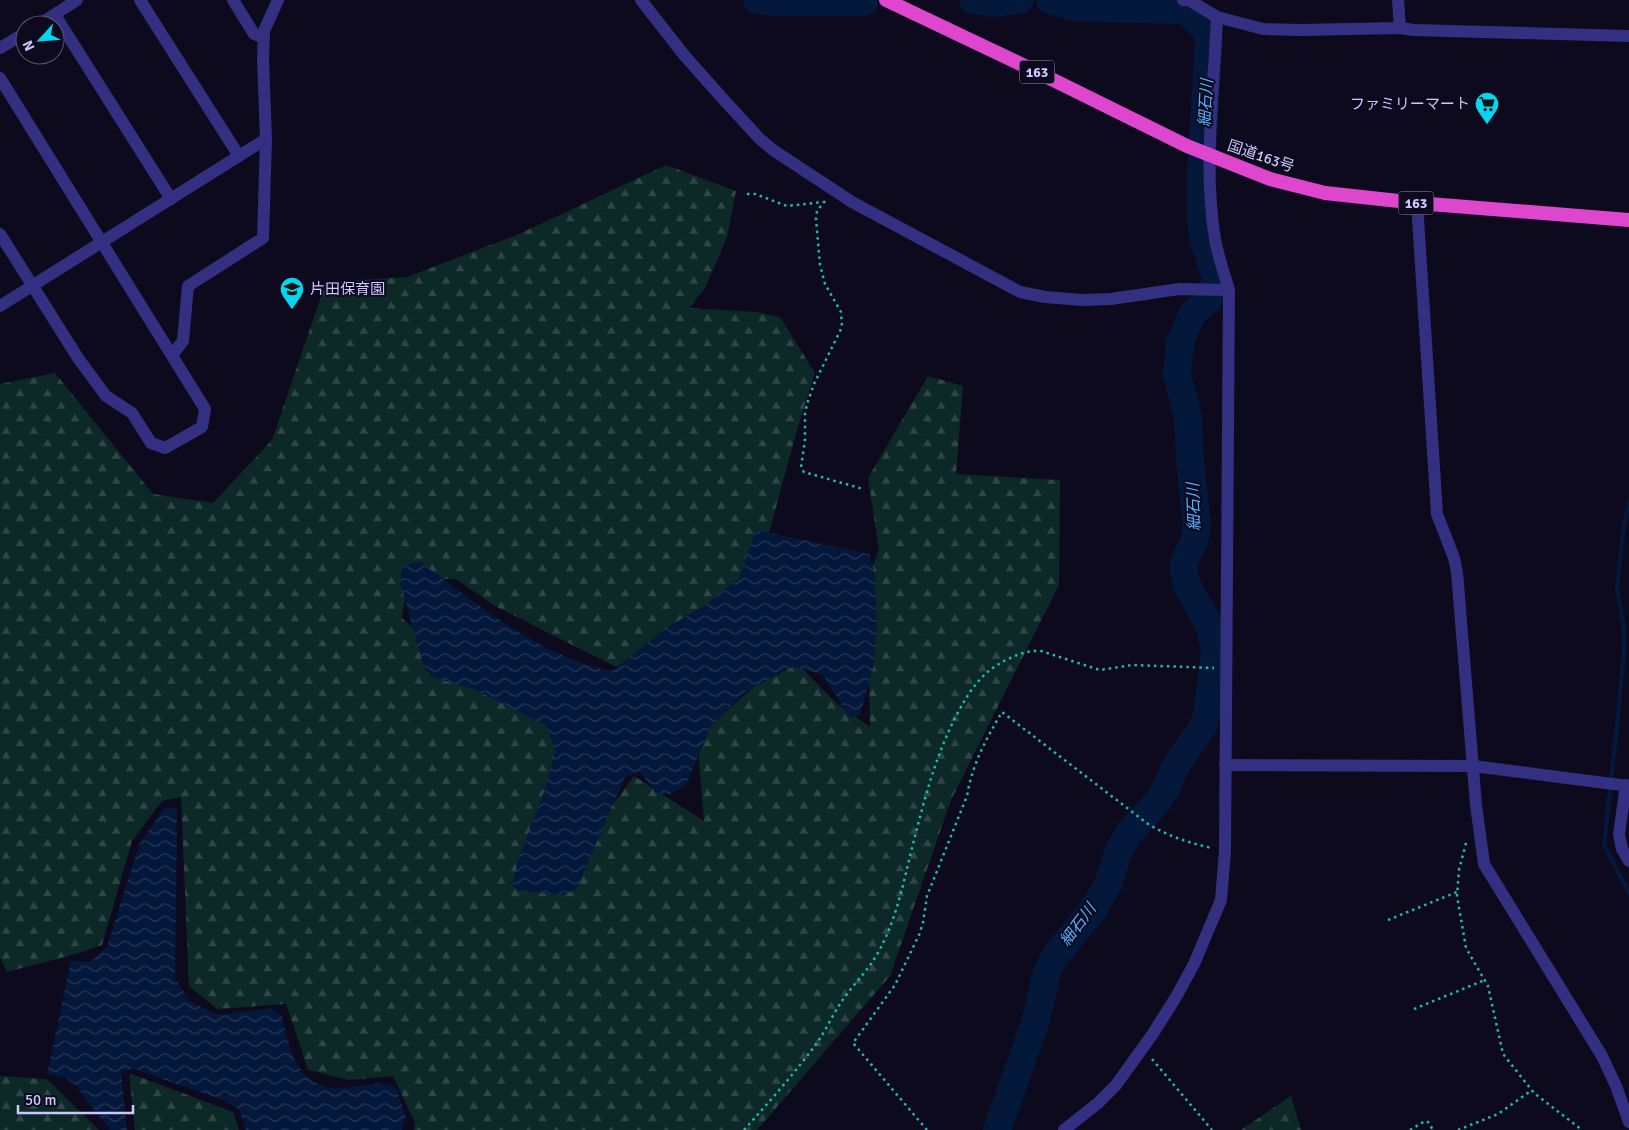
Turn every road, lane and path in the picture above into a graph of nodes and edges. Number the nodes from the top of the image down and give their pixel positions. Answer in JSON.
{"nodes":[{"id":1,"x":77,"y":0,"type":"edge"},
{"id":2,"x":140,"y":0,"type":"edge"},
{"id":3,"x":233,"y":0,"type":"edge"},
{"id":4,"x":278,"y":0,"type":"edge"},
{"id":5,"x":640,"y":0,"type":"edge"},
{"id":6,"x":1183,"y":0,"type":"edge"},
{"id":7,"x":1398,"y":0,"type":"edge"},
{"id":8,"x":894,"y":2,"type":"edge"},
{"id":9,"x":55,"y":14,"type":"joint"},
{"id":10,"x":1218,"y":17,"type":"junction"},
{"id":11,"x":1400,"y":28,"type":"junction"},
{"id":12,"x":1629,"y":36,"type":"edge"},
{"id":13,"x":264,"y":38,"type":"junction"},
{"id":14,"x":15,"y":39,"type":"edge"},
{"id":15,"x":0,"y":48,"type":"edge"},
{"id":16,"x":0,"y":78,"type":"edge"},
{"id":17,"x":266,"y":139,"type":"junction"},
{"id":18,"x":1210,"y":155,"type":"junction"},
{"id":19,"x":239,"y":156,"type":"junction"},
{"id":20,"x":836,"y":191,"type":"junction"},
{"id":21,"x":747,"y":194,"type":"dead end"},
{"id":22,"x":171,"y":199,"type":"junction"},
{"id":23,"x":824,"y":202,"type":"junction"},
{"id":24,"x":1417,"y":203,"type":"junction"},
{"id":25,"x":1629,"y":220,"type":"edge"},
{"id":26,"x":0,"y":234,"type":"edge"},
{"id":27,"x":102,"y":242,"type":"junction"},
{"id":28,"x":32,"y":285,"type":"junction"},
{"id":29,"x":1227,"y":290,"type":"junction"},
{"id":30,"x":0,"y":306,"type":"edge"},
{"id":31,"x":172,"y":355,"type":"junction"},
{"id":32,"x":864,"y":489,"type":"dead end"},
{"id":33,"x":1226,"y":668,"type":"junction"},
{"id":34,"x":1225,"y":765,"type":"junction"},
{"id":35,"x":1473,"y":766,"type":"junction"},
{"id":36,"x":1625,"y":785,"type":"edge"},
{"id":37,"x":1466,"y":843,"type":"dead end"},
{"id":38,"x":1225,"y":851,"type":"junction"},
{"id":39,"x":1629,"y":861,"type":"edge"},
{"id":40,"x":1457,"y":892,"type":"junction"},
{"id":41,"x":1388,"y":920,"type":"dead end"},
{"id":42,"x":1485,"y":980,"type":"junction"},
{"id":43,"x":1414,"y":1008,"type":"dead end"},
{"id":44,"x":1143,"y":1048,"type":"junction"},
{"id":45,"x":1532,"y":1090,"type":"junction"},
{"id":46,"x":1629,"y":1122,"type":"edge"},
{"id":47,"x":744,"y":1130,"type":"edge"},
{"id":48,"x":927,"y":1130,"type":"edge"},
{"id":49,"x":1064,"y":1130,"type":"edge"},
{"id":50,"x":1212,"y":1130,"type":"edge"},
{"id":51,"x":1410,"y":1130,"type":"edge"},
{"id":52,"x":1433,"y":1130,"type":"edge"},
{"id":53,"x":1458,"y":1130,"type":"edge"},
{"id":54,"x":1582,"y":1130,"type":"edge"}],
"edges":[{"from":1,"to":9,"type":"street"},
{"from":2,"to":19,"type":"street"},
{"from":3,"to":13,"type":"street"},
{"from":4,"to":13,"type":"street"},
{"from":5,"to":20,"type":"street"},
{"from":6,"to":10,"type":"street"},
{"from":7,"to":11,"type":"street"},
{"from":8,"to":18,"type":"highway","name":"国道163号","number":"163"},
{"from":9,"to":22,"type":"street"},
{"from":10,"to":11,"type":"street"},
{"from":10,"to":18,"type":"street"},
{"from":11,"to":12,"type":"street"},
{"from":13,"to":17,"type":"street"},
{"from":14,"to":15,"type":"street"},
{"from":16,"to":27,"type":"street"},
{"from":17,"to":19,"type":"street"},
{"from":17,"to":31,"type":"street"},
{"from":18,"to":24,"type":"highway","name":"国道163号","number":"163"},
{"from":18,"to":29,"type":"street"},
{"from":19,"to":22,"type":"street"},
{"from":20,"to":23,"type":"path"},
{"from":20,"to":29,"type":"street"},
{"from":21,"to":23,"type":"path"},
{"from":22,"to":27,"type":"street"},
{"from":23,"to":32,"type":"path"},
{"from":24,"to":25,"type":"highway","name":"国道163号","number":"163"},
{"from":24,"to":35,"type":"street"},
{"from":26,"to":28,"type":"street"},
{"from":27,"to":28,"type":"street"},
{"from":27,"to":31,"type":"street"},
{"from":28,"to":30,"type":"street"},
{"from":28,"to":31,"type":"street"},
{"from":29,"to":33,"type":"street"},
{"from":33,"to":34,"type":"street"},
{"from":33,"to":47,"type":"path"},
{"from":34,"to":35,"type":"street"},
{"from":34,"to":38,"type":"street"},
{"from":35,"to":36,"type":"street"},
{"from":35,"to":46,"type":"street"},
{"from":36,"to":39,"type":"street"},
{"from":37,"to":40,"type":"path"},
{"from":38,"to":44,"type":"street"},
{"from":38,"to":48,"type":"path"},
{"from":40,"to":41,"type":"path"},
{"from":40,"to":42,"type":"path"},
{"from":42,"to":43,"type":"path"},
{"from":42,"to":45,"type":"path"},
{"from":44,"to":49,"type":"street"},
{"from":44,"to":50,"type":"path"},
{"from":45,"to":53,"type":"path"},
{"from":45,"to":54,"type":"path"},
{"from":51,"to":52,"type":"path"}]}
